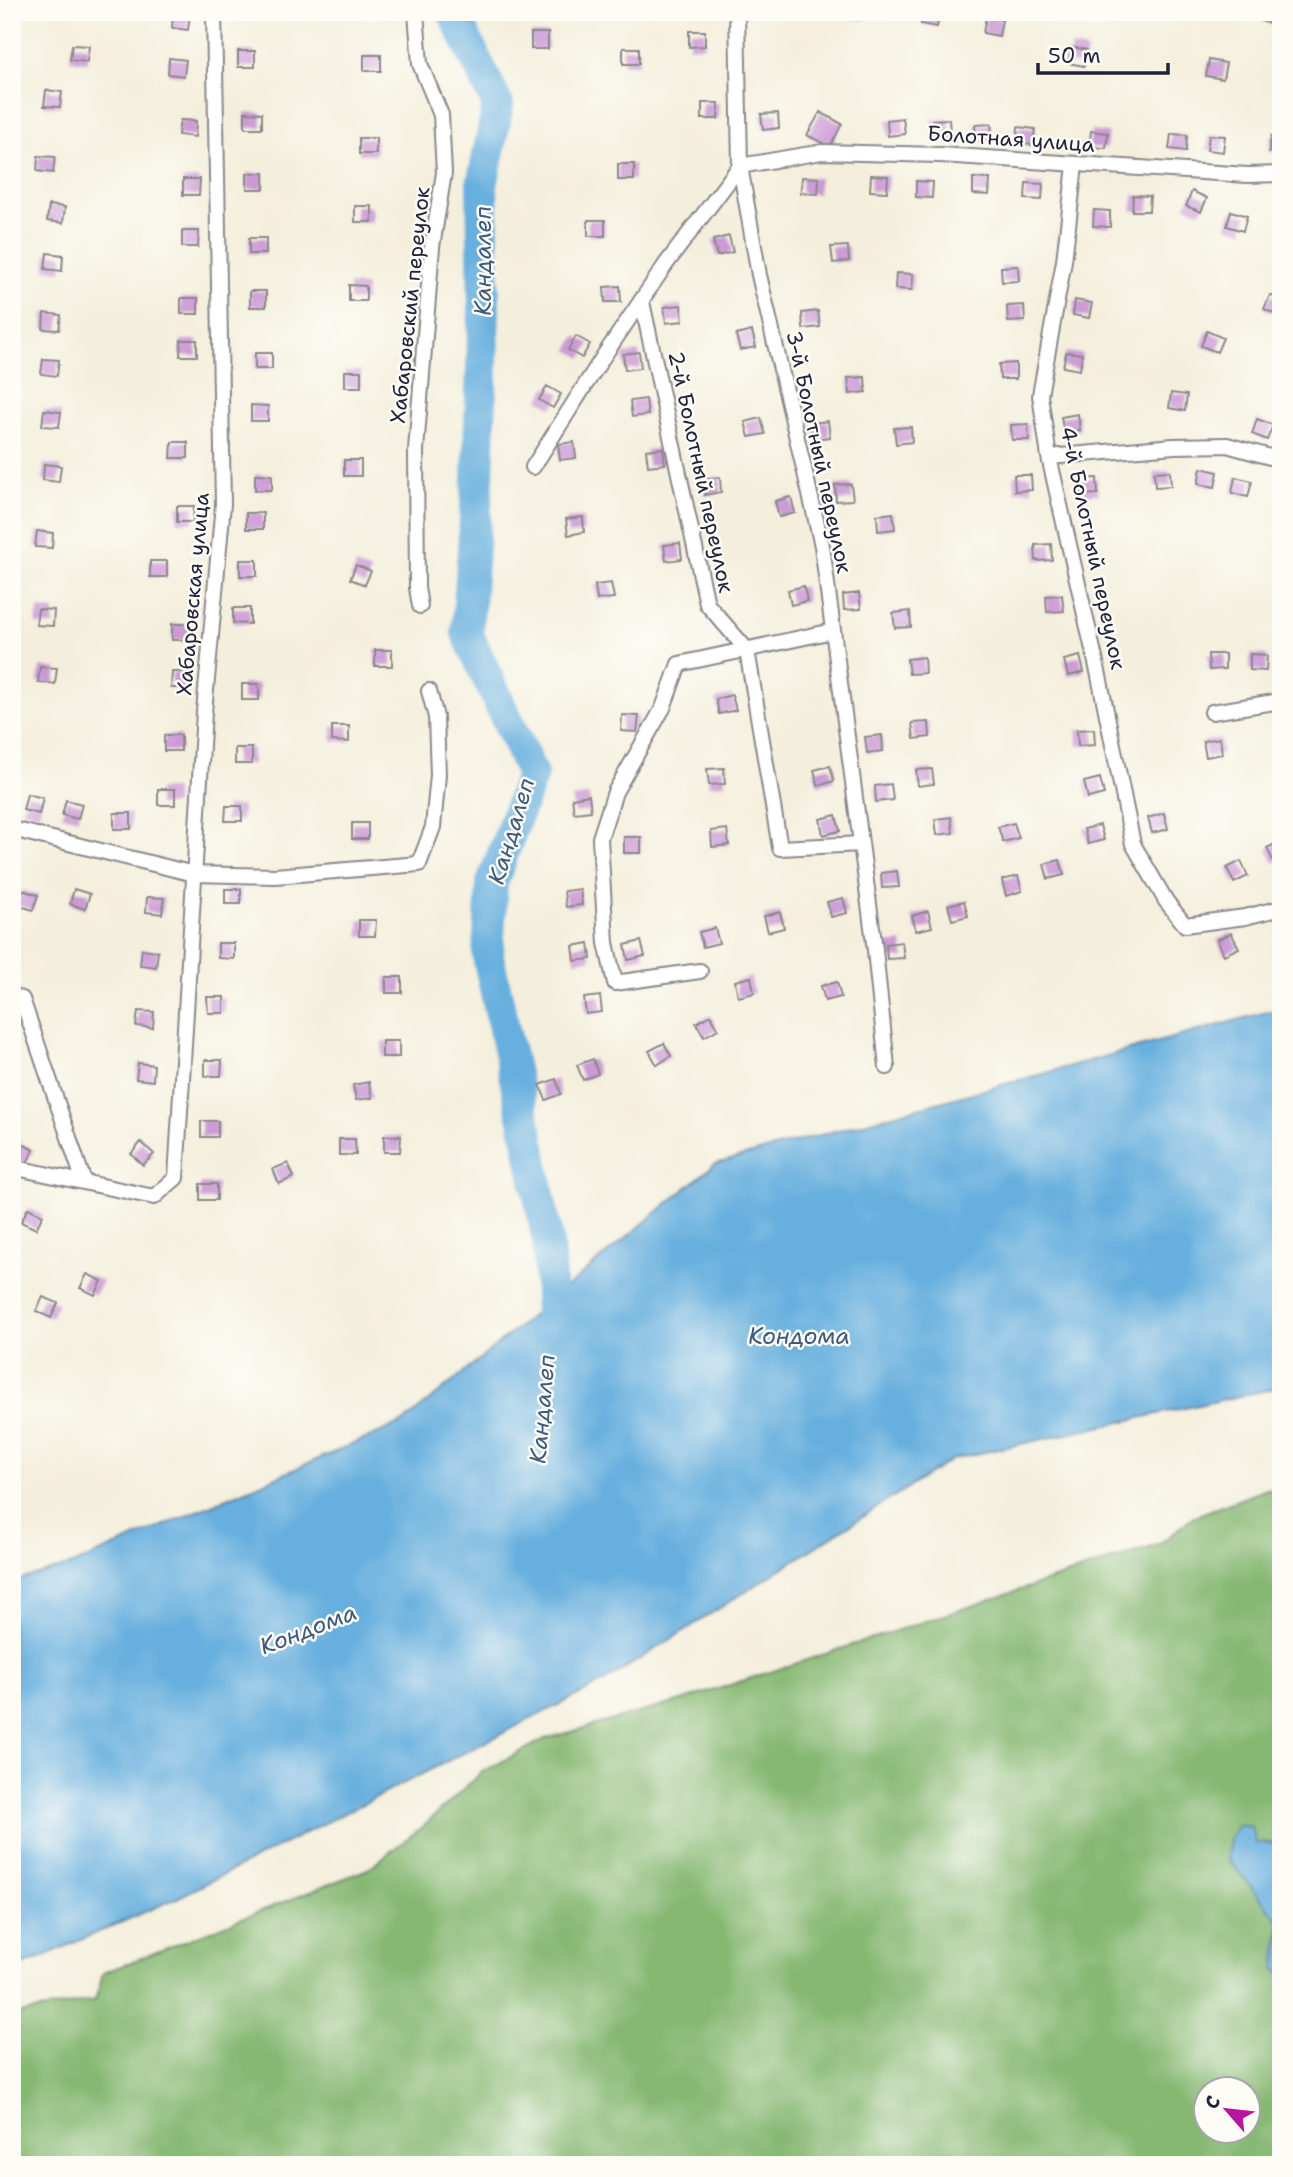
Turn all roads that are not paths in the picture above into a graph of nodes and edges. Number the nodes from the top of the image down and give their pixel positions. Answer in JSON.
{"nodes":[{"id":1,"x":214,"y":12,"type":"edge"},
{"id":2,"x":416,"y":12,"type":"edge"},
{"id":3,"x":737,"y":12,"type":"edge"},
{"id":4,"x":1258,"y":12,"type":"edge"},
{"id":5,"x":1281,"y":19,"type":"edge"},
{"id":6,"x":1075,"y":165,"type":"junction"},
{"id":7,"x":740,"y":166,"type":"junction"},
{"id":8,"x":1281,"y":174,"type":"edge"},
{"id":9,"x":642,"y":302,"type":"junction"},
{"id":10,"x":1049,"y":457,"type":"junction"},
{"id":11,"x":1281,"y":460,"type":"edge"},
{"id":12,"x":533,"y":467,"type":"dead end"},
{"id":13,"x":420,"y":606,"type":"dead end"},
{"id":14,"x":833,"y":631,"type":"junction"},
{"id":15,"x":747,"y":650,"type":"junction"},
{"id":16,"x":429,"y":691,"type":"dead end"},
{"id":17,"x":1281,"y":701,"type":"edge"},
{"id":18,"x":1212,"y":712,"type":"dead end"},
{"id":19,"x":12,"y":830,"type":"edge"},
{"id":20,"x":861,"y":844,"type":"junction"},
{"id":21,"x":194,"y":874,"type":"junction"},
{"id":22,"x":1281,"y":908,"type":"edge"},
{"id":23,"x":700,"y":971,"type":"dead end"},
{"id":24,"x":12,"y":996,"type":"edge"},
{"id":25,"x":887,"y":1067,"type":"dead end"},
{"id":26,"x":12,"y":1167,"type":"edge"},
{"id":27,"x":84,"y":1182,"type":"junction"}],
"edges":[{"from":1,"to":21,"type":"street","name":"Хабаровская улица"},
{"from":2,"to":13,"type":"street","name":"Хабаровский переулок"},
{"from":3,"to":7,"type":"street","name":"3-й Болотный переулок"},
{"from":4,"to":5,"type":"street"},
{"from":6,"to":7,"type":"street","name":"Болотная улица"},
{"from":6,"to":8,"type":"street","name":"Болотная улица"},
{"from":6,"to":10,"type":"street","name":"4-й Болотный переулок"},
{"from":7,"to":9,"type":"street"},
{"from":7,"to":14,"type":"street","name":"3-й Болотный переулок"},
{"from":9,"to":12,"type":"street"},
{"from":9,"to":15,"type":"street","name":"2-й Болотный переулок"},
{"from":10,"to":11,"type":"street"},
{"from":10,"to":22,"type":"street","name":"4-й Болотный переулок"},
{"from":14,"to":15,"type":"street"},
{"from":14,"to":20,"type":"street","name":"3-й Болотный переулок"},
{"from":15,"to":20,"type":"street"},
{"from":15,"to":23,"type":"street"},
{"from":16,"to":21,"type":"street"},
{"from":17,"to":18,"type":"street"},
{"from":19,"to":21,"type":"street"},
{"from":20,"to":25,"type":"street","name":"3-й Болотный переулок"},
{"from":21,"to":27,"type":"street","name":"Хабаровская улица"},
{"from":24,"to":27,"type":"street"},
{"from":26,"to":27,"type":"street"}]}
